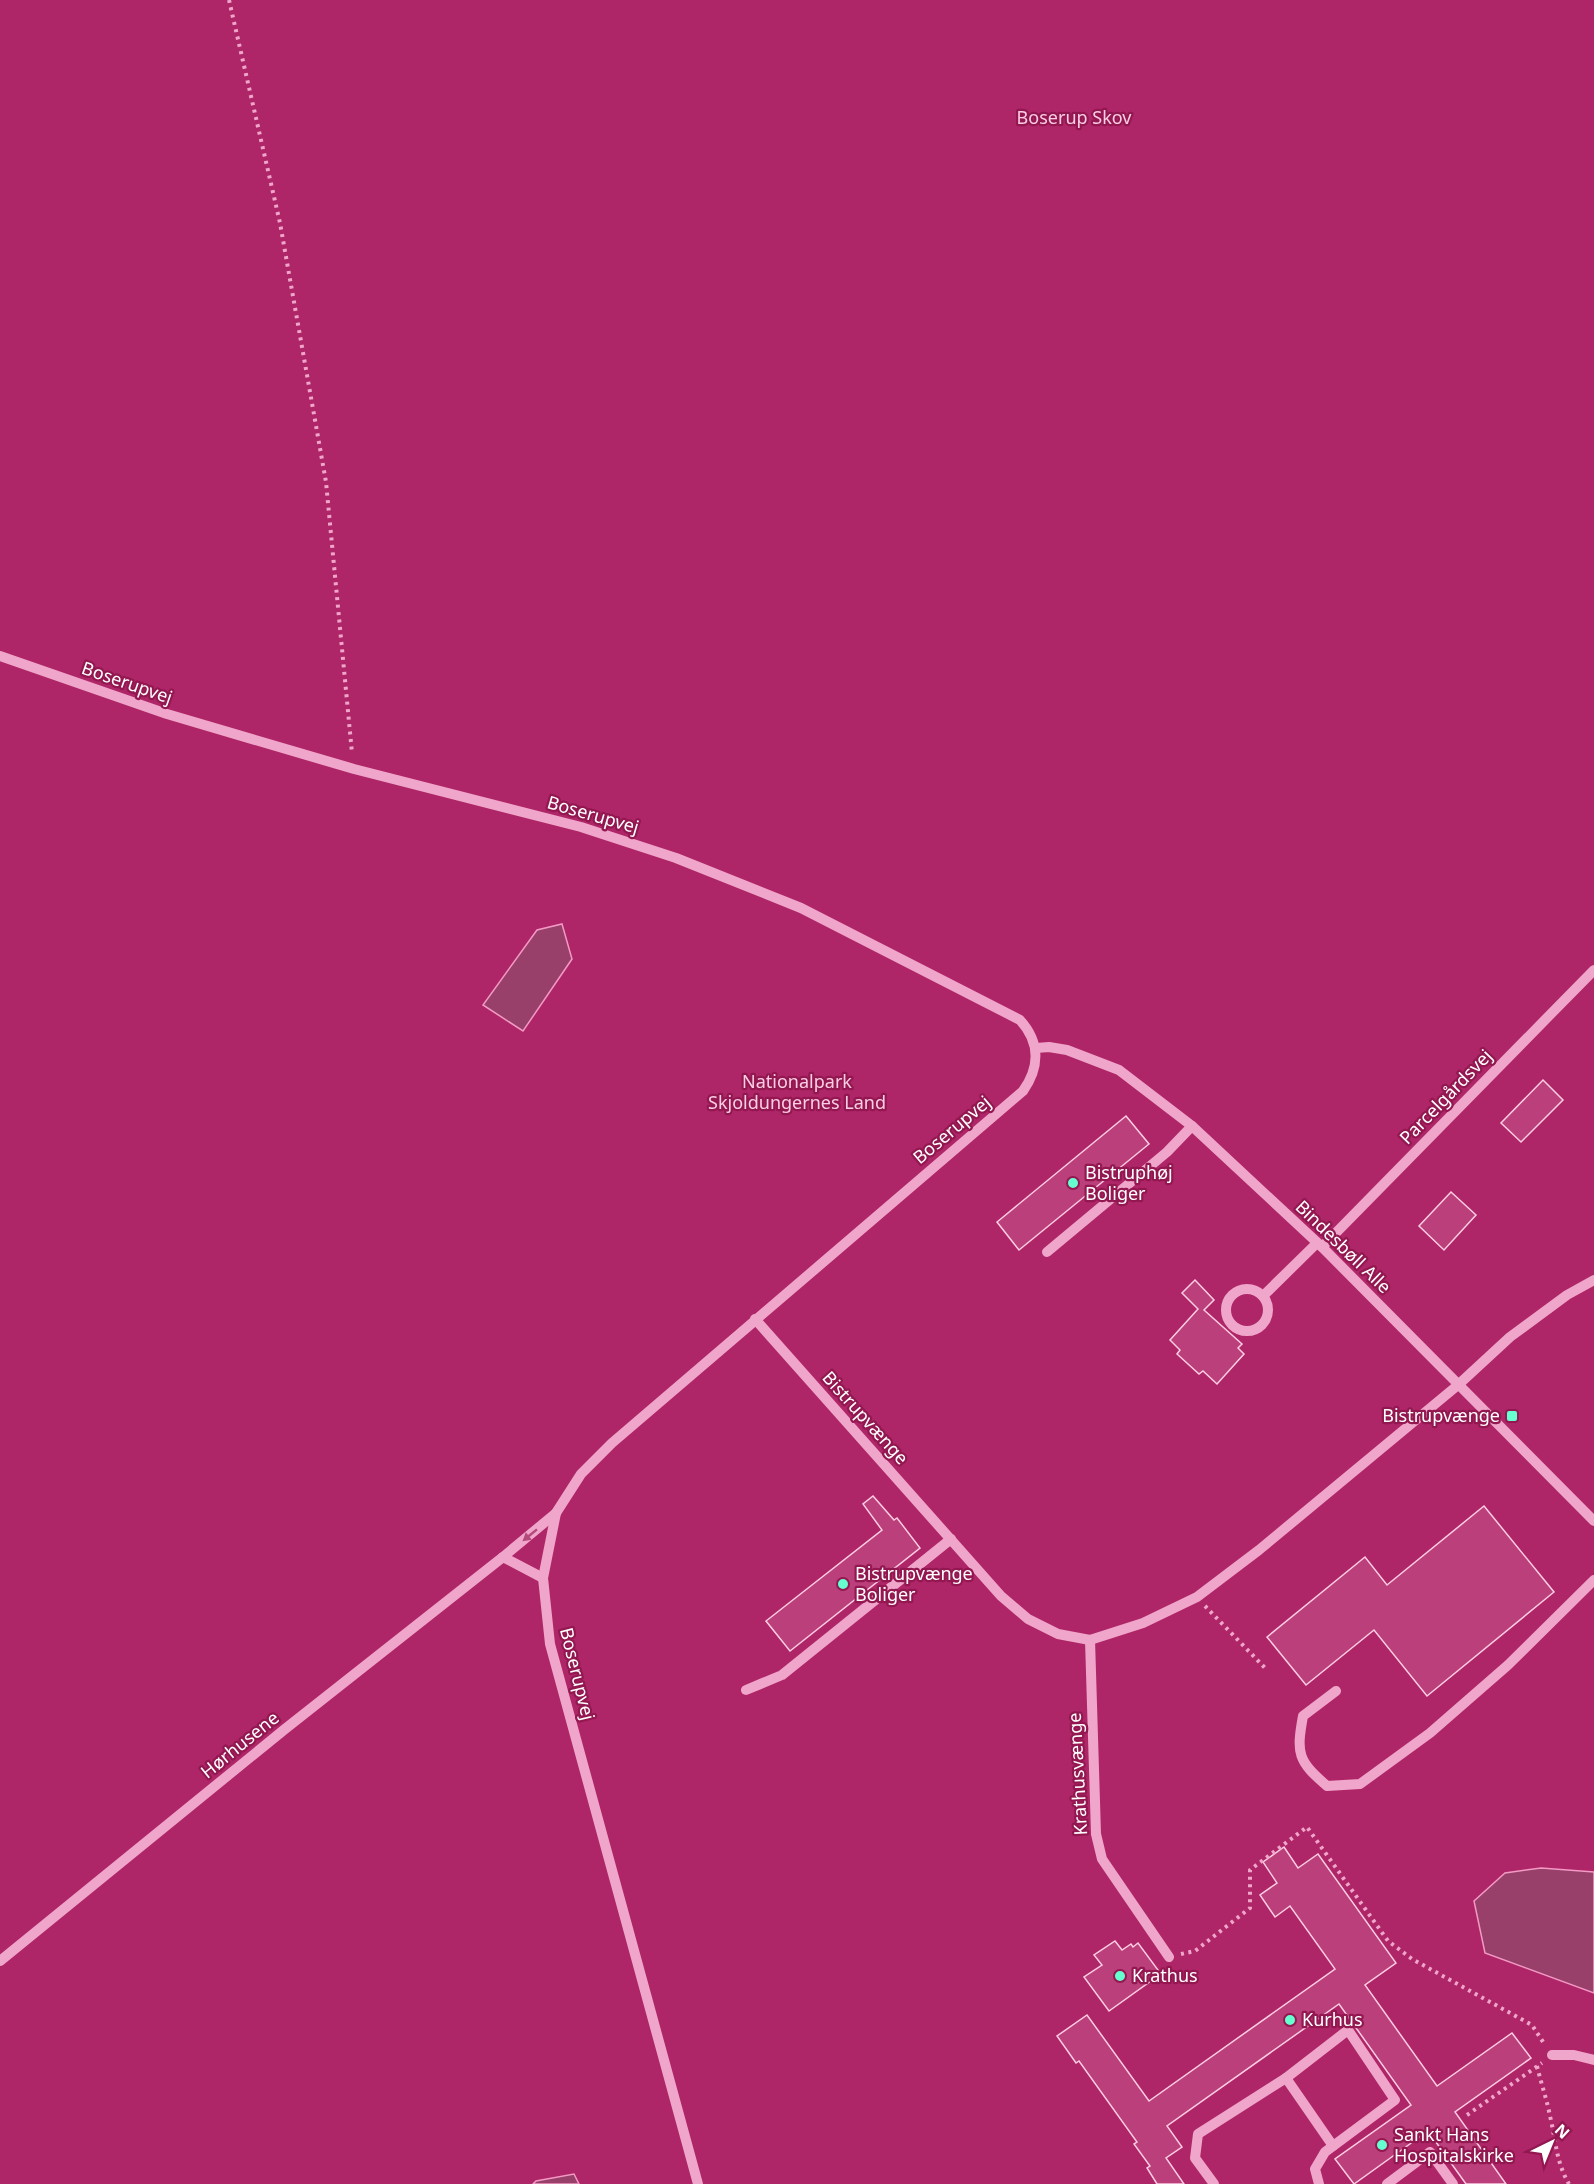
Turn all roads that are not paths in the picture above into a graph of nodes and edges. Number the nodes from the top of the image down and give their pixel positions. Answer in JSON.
{"nodes":[{"id":1,"x":0,"y":656,"type":"edge"},
{"id":2,"x":1594,"y":970,"type":"edge"},
{"id":3,"x":1036,"y":1048,"type":"junction"},
{"id":4,"x":1192,"y":1126,"type":"junction"},
{"id":5,"x":1319,"y":1245,"type":"junction"},
{"id":6,"x":1047,"y":1252,"type":"dead end"},
{"id":7,"x":1594,"y":1280,"type":"edge"},
{"id":8,"x":1263,"y":1296,"type":"junction"},
{"id":9,"x":754,"y":1320,"type":"junction"},
{"id":10,"x":1458,"y":1385,"type":"junction"},
{"id":11,"x":556,"y":1513,"type":"junction"},
{"id":12,"x":1594,"y":1521,"type":"edge"},
{"id":13,"x":951,"y":1539,"type":"junction"},
{"id":14,"x":503,"y":1557,"type":"junction"},
{"id":15,"x":543,"y":1578,"type":"junction"},
{"id":16,"x":1594,"y":1580,"type":"edge"},
{"id":17,"x":1090,"y":1640,"type":"junction"},
{"id":18,"x":746,"y":1690,"type":"dead end"},
{"id":19,"x":1336,"y":1691,"type":"dead end"},
{"id":20,"x":1169,"y":1957,"type":"road end"},
{"id":21,"x":0,"y":1961,"type":"edge"},
{"id":22,"x":1552,"y":2055,"type":"road end"},
{"id":23,"x":1594,"y":2060,"type":"edge"},
{"id":24,"x":1286,"y":2078,"type":"junction"},
{"id":25,"x":1333,"y":2146,"type":"junction"},
{"id":26,"x":698,"y":2184,"type":"edge"},
{"id":27,"x":1214,"y":2184,"type":"edge"},
{"id":28,"x":1319,"y":2184,"type":"edge"},
{"id":29,"x":1387,"y":2184,"type":"edge"},
{"id":30,"x":1453,"y":2184,"type":"edge"}],
"edges":[{"from":1,"to":3,"type":"street","name":"Boserupvej"},
{"from":2,"to":5,"type":"street","name":"Parcelgårdsvej"},
{"from":3,"to":4,"type":"street","name":"Bindesbøll Alle"},
{"from":3,"to":9,"type":"street","name":"Boserupvej"},
{"from":4,"to":5,"type":"street","name":"Bindesbøll Alle"},
{"from":4,"to":6,"type":"street"},
{"from":5,"to":8,"type":"street","name":"Parcelgårdsvej"},
{"from":5,"to":10,"type":"street","name":"Bindesbøll Alle"},
{"from":7,"to":10,"type":"street","name":"Bistrupvænge"},
{"from":8,"to":8,"type":"street"},
{"from":9,"to":11,"type":"street","name":"Boserupvej"},
{"from":9,"to":13,"type":"street","name":"Bistrupvænge"},
{"from":10,"to":12,"type":"street","name":"Bindesbøll Alle"},
{"from":10,"to":17,"type":"street","name":"Bistrupvænge"},
{"from":11,"to":14,"type":"street","name":"Hørhusene","one_way":true},
{"from":11,"to":15,"type":"street","name":"Boserupvej"},
{"from":13,"to":17,"type":"street","name":"Bistrupvænge"},
{"from":13,"to":18,"type":"street"},
{"from":14,"to":15,"type":"street"},
{"from":14,"to":21,"type":"street","name":"Hørhusene"},
{"from":15,"to":26,"type":"street","name":"Boserupvej"},
{"from":16,"to":19,"type":"street"},
{"from":17,"to":20,"type":"street","name":"Krathusvænge"},
{"from":22,"to":23,"type":"street"},
{"from":24,"to":25,"type":"street"},
{"from":24,"to":25,"type":"street"},
{"from":24,"to":27,"type":"street"},
{"from":25,"to":28,"type":"street"},
{"from":29,"to":30,"type":"street"}]}
